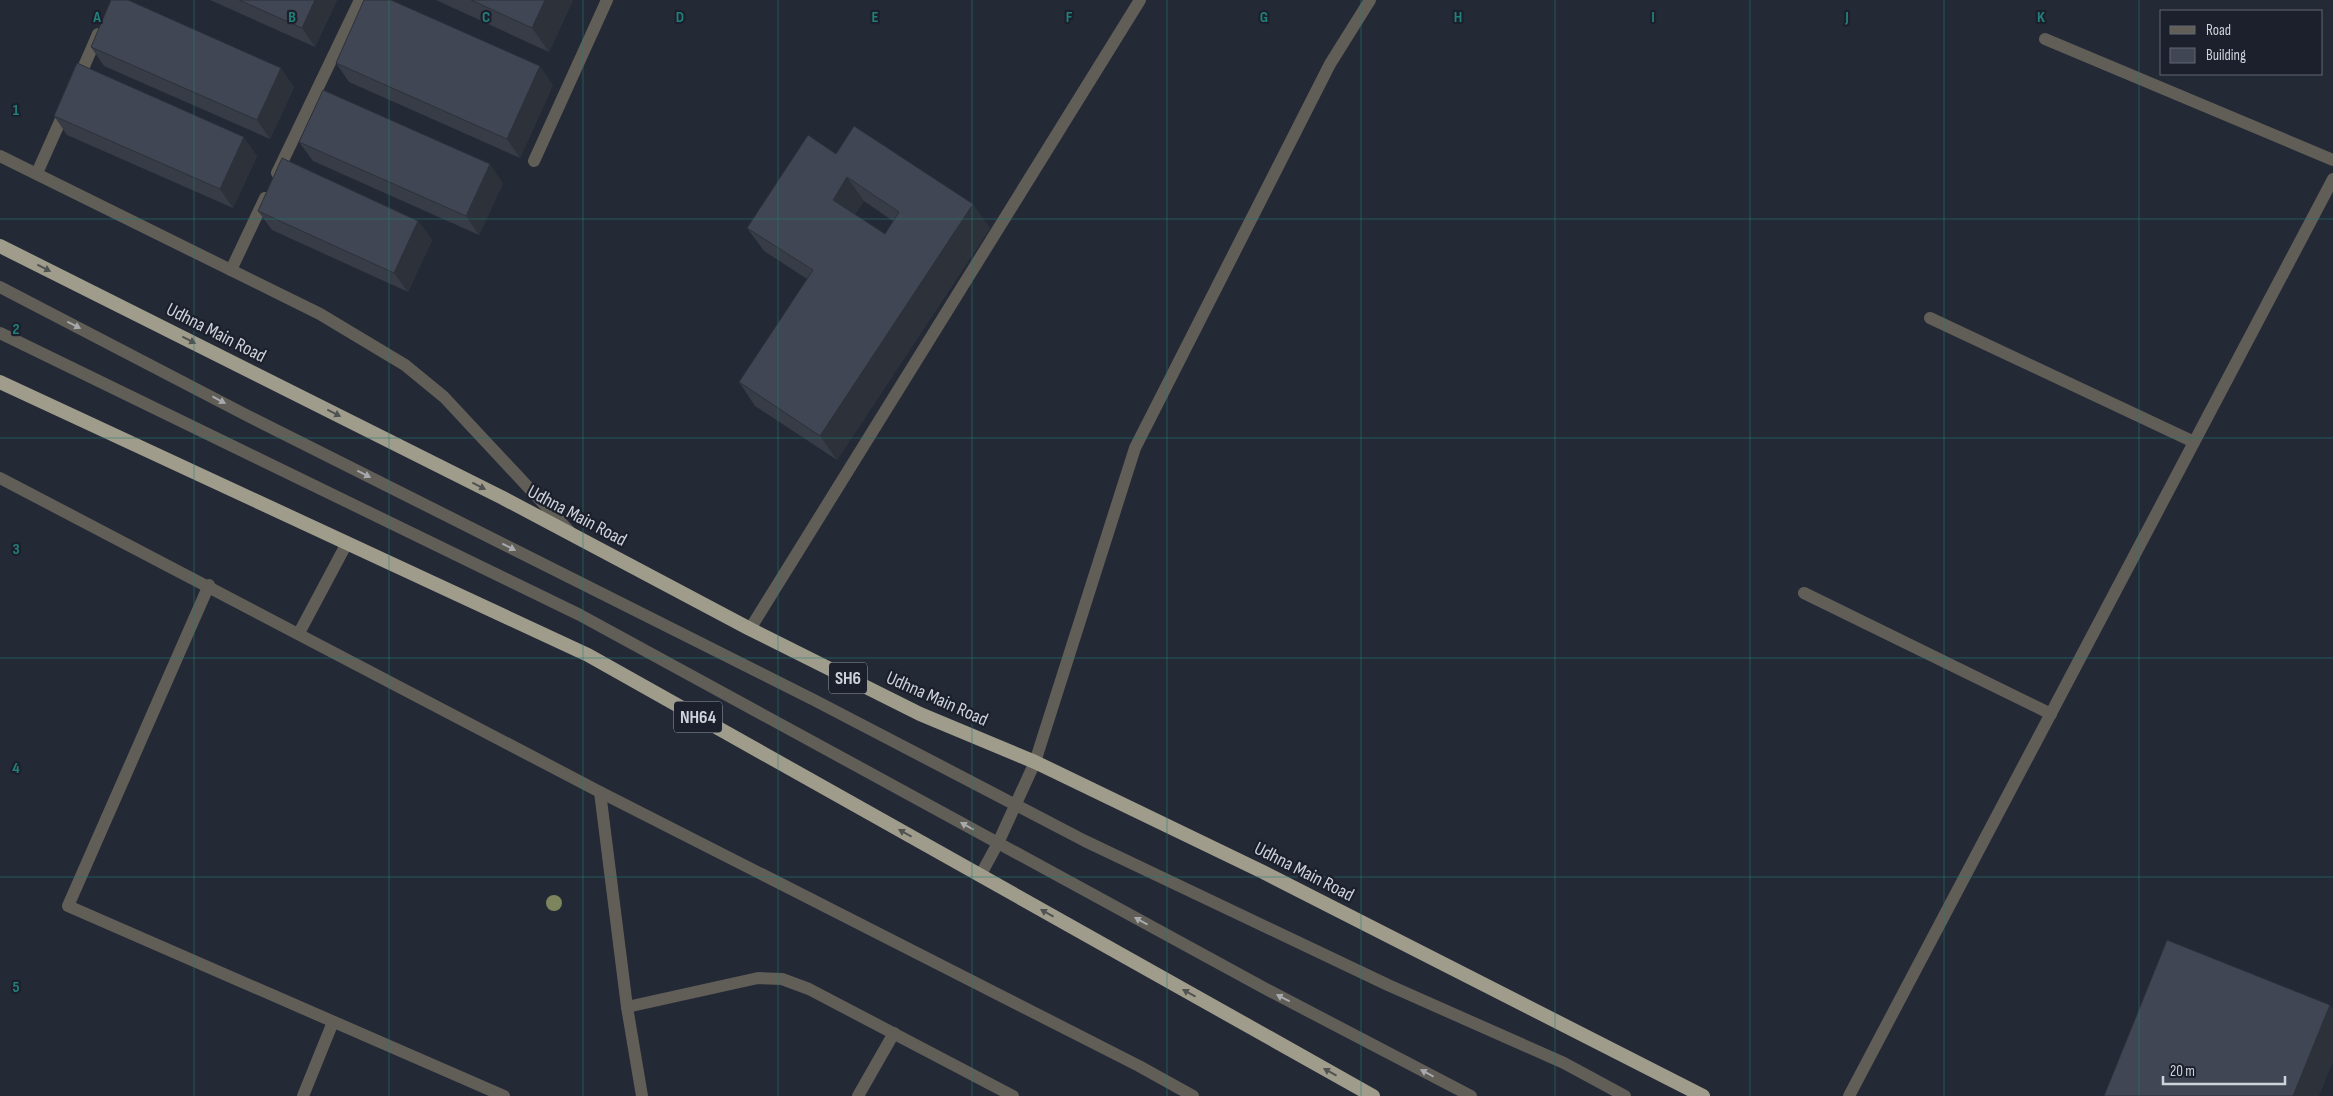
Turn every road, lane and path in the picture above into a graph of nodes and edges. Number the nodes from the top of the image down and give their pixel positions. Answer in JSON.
{"nodes":[{"id":1,"x":360,"y":0,"type":"edge"},
{"id":2,"x":607,"y":0,"type":"edge"},
{"id":3,"x":1140,"y":0,"type":"edge"},
{"id":4,"x":1370,"y":0,"type":"edge"},
{"id":5,"x":105,"y":18,"type":"edge"},
{"id":6,"x":2045,"y":39,"type":"dead end"},
{"id":7,"x":0,"y":156,"type":"edge"},
{"id":8,"x":2333,"y":160,"type":"edge"},
{"id":9,"x":534,"y":161,"type":"dead end"},
{"id":10,"x":37,"y":173,"type":"junction"},
{"id":11,"x":2333,"y":179,"type":"edge"},
{"id":12,"x":0,"y":246,"type":"edge"},
{"id":13,"x":231,"y":270,"type":"junction"},
{"id":14,"x":0,"y":287,"type":"edge"},
{"id":15,"x":1930,"y":318,"type":"dead end"},
{"id":16,"x":0,"y":333,"type":"edge"},
{"id":17,"x":0,"y":382,"type":"edge"},
{"id":18,"x":2194,"y":442,"type":"junction"},
{"id":19,"x":0,"y":478,"type":"edge"},
{"id":20,"x":572,"y":534,"type":"junction"},
{"id":21,"x":347,"y":543,"type":"junction"},
{"id":22,"x":208,"y":586,"type":"junction"},
{"id":23,"x":1804,"y":593,"type":"dead end"},
{"id":24,"x":750,"y":629,"type":"junction"},
{"id":25,"x":299,"y":633,"type":"junction"},
{"id":26,"x":2051,"y":714,"type":"junction"},
{"id":27,"x":1035,"y":762,"type":"junction"},
{"id":28,"x":600,"y":792,"type":"junction"},
{"id":29,"x":1016,"y":806,"type":"junction"},
{"id":30,"x":998,"y":843,"type":"junction"},
{"id":31,"x":980,"y":876,"type":"junction"},
{"id":32,"x":627,"y":1007,"type":"junction"},
{"id":33,"x":333,"y":1022,"type":"junction"},
{"id":34,"x":894,"y":1033,"type":"junction"},
{"id":35,"x":303,"y":1096,"type":"edge"},
{"id":36,"x":504,"y":1096,"type":"edge"},
{"id":37,"x":642,"y":1096,"type":"edge"},
{"id":38,"x":858,"y":1096,"type":"edge"},
{"id":39,"x":1013,"y":1096,"type":"edge"},
{"id":40,"x":1193,"y":1096,"type":"edge"},
{"id":41,"x":1373,"y":1096,"type":"edge"},
{"id":42,"x":1471,"y":1096,"type":"edge"},
{"id":43,"x":1625,"y":1096,"type":"edge"},
{"id":44,"x":1703,"y":1096,"type":"edge"},
{"id":45,"x":1849,"y":1096,"type":"edge"}],
"edges":[{"from":1,"to":13,"type":"street"},
{"from":2,"to":9,"type":"street"},
{"from":3,"to":24,"type":"street"},
{"from":4,"to":27,"type":"street"},
{"from":5,"to":10,"type":"street"},
{"from":6,"to":8,"type":"street"},
{"from":7,"to":10,"type":"street"},
{"from":10,"to":13,"type":"street"},
{"from":11,"to":18,"type":"street"},
{"from":12,"to":20,"type":"highway","name":"Udhna Main Road","number":"SH6","one_way":true},
{"from":13,"to":20,"type":"street"},
{"from":14,"to":29,"type":"street","one_way":true},
{"from":15,"to":18,"type":"street"},
{"from":30,"to":16,"type":"street","one_way":true},
{"from":17,"to":21,"type":"highway","number":"NH64"},
{"from":18,"to":26,"type":"street"},
{"from":19,"to":22,"type":"street"},
{"from":20,"to":24,"type":"highway","name":"Udhna Main Road","number":"SH6"},
{"from":21,"to":25,"type":"street"},
{"from":31,"to":21,"type":"highway","number":"NH64","one_way":true},
{"from":22,"to":25,"type":"street"},
{"from":22,"to":33,"type":"street"},
{"from":23,"to":26,"type":"street"},
{"from":24,"to":27,"type":"highway","name":"Udhna Main Road","number":"SH6"},
{"from":25,"to":28,"type":"street"},
{"from":26,"to":45,"type":"street"},
{"from":27,"to":29,"type":"street"},
{"from":27,"to":44,"type":"highway","name":"Udhna Main Road","number":"SH6"},
{"from":28,"to":32,"type":"street"},
{"from":28,"to":40,"type":"street"},
{"from":29,"to":30,"type":"street"},
{"from":29,"to":43,"type":"street"},
{"from":30,"to":31,"type":"street"},
{"from":42,"to":30,"type":"street","one_way":true},
{"from":41,"to":31,"type":"highway","number":"NH64","one_way":true},
{"from":32,"to":34,"type":"street"},
{"from":32,"to":37,"type":"street"},
{"from":33,"to":35,"type":"street"},
{"from":33,"to":36,"type":"street"},
{"from":34,"to":38,"type":"street"},
{"from":34,"to":39,"type":"street"}]}
